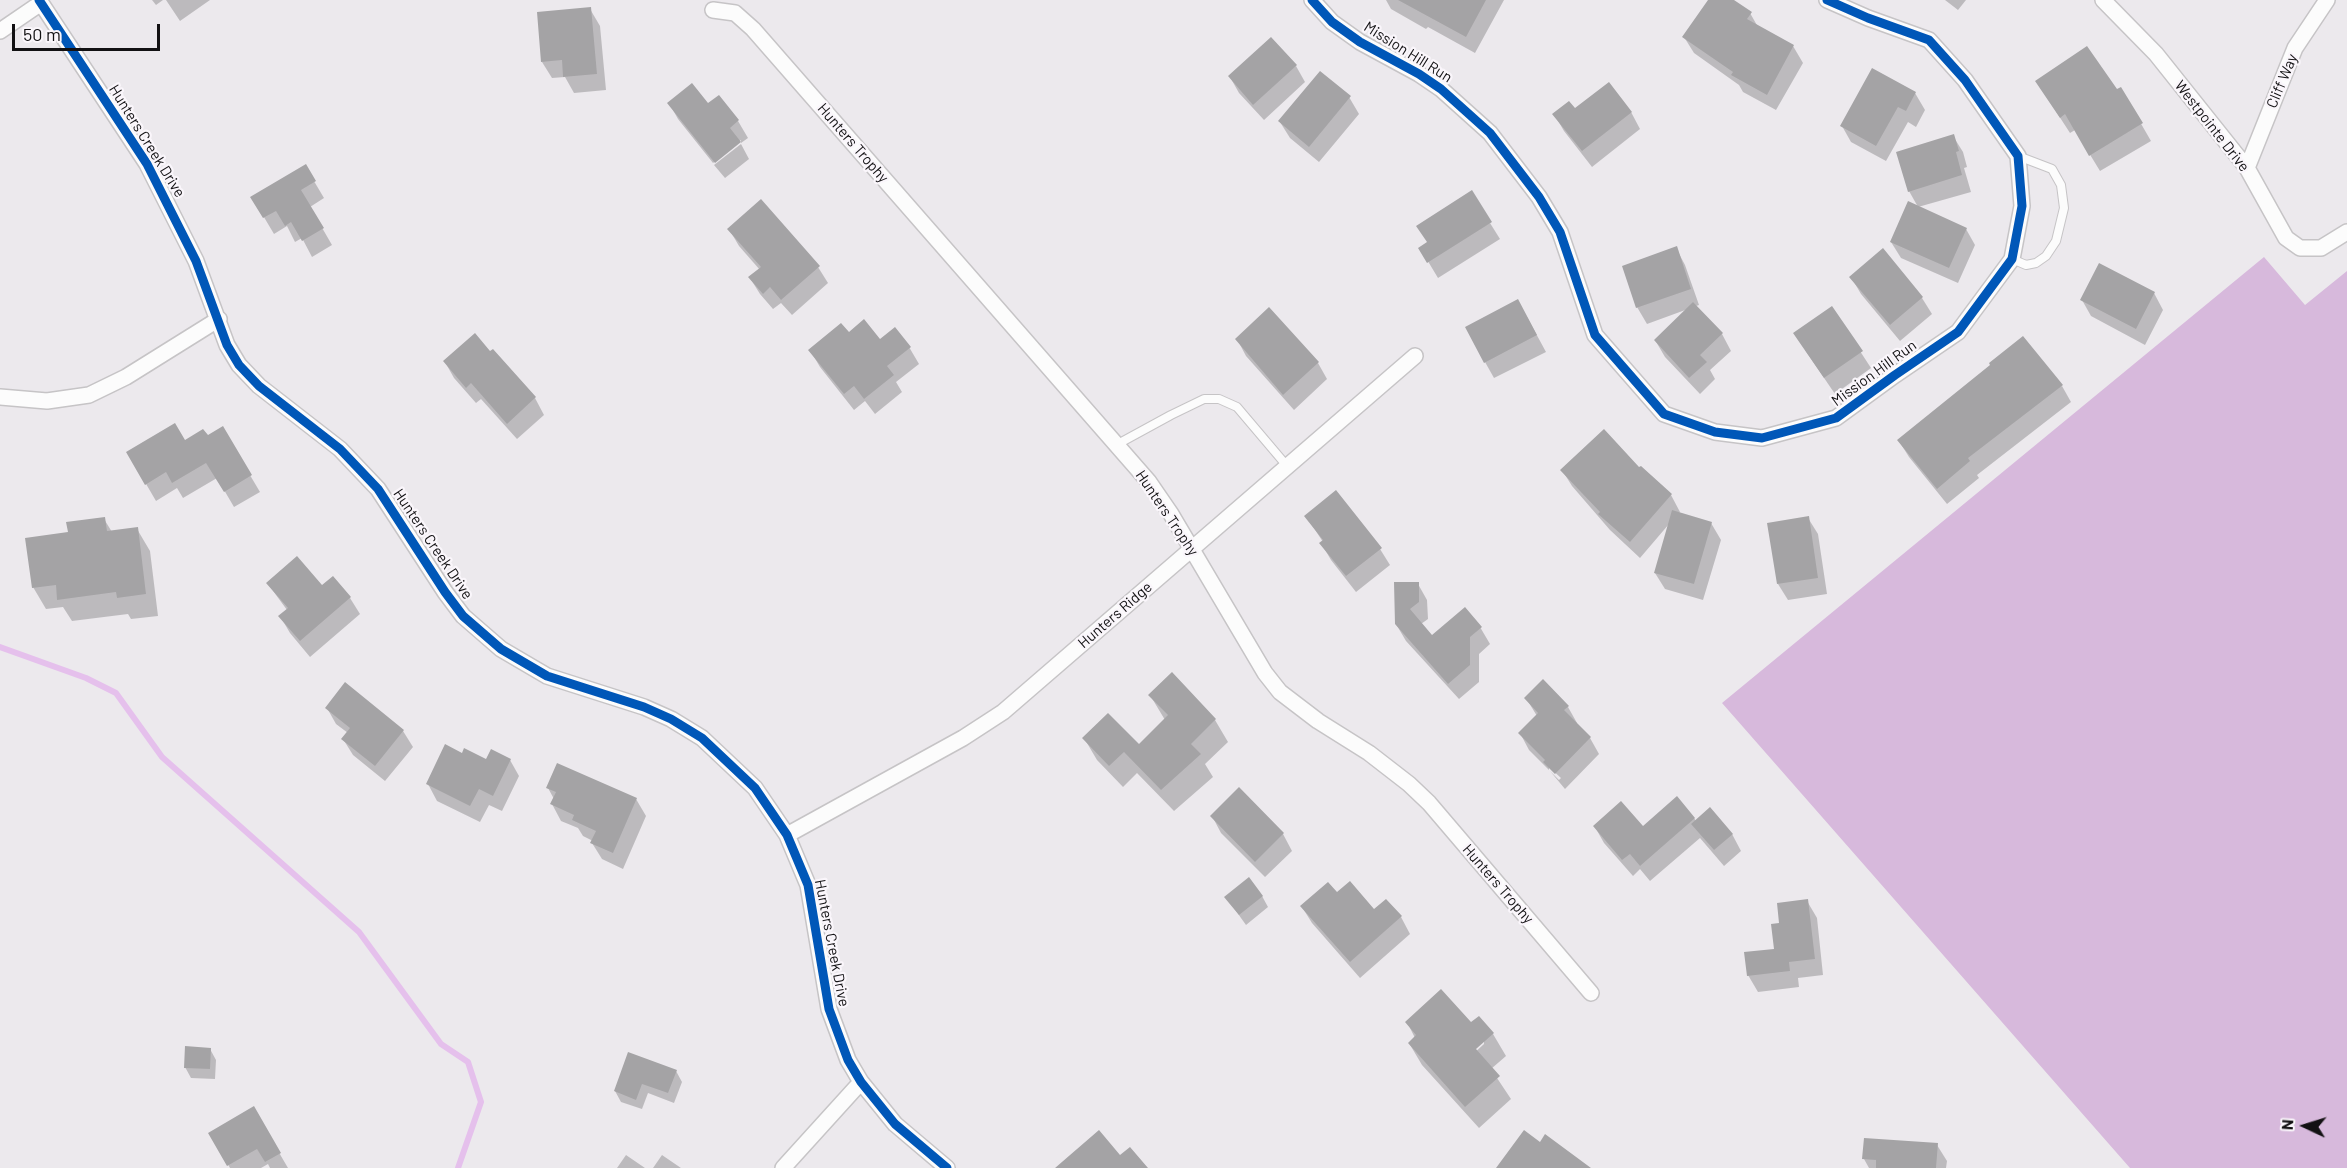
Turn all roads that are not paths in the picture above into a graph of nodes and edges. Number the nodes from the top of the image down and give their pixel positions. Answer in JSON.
{"nodes":[{"id":1,"x":1312,"y":0,"type":"edge"},
{"id":2,"x":1827,"y":0,"type":"edge"},
{"id":3,"x":2103,"y":0,"type":"edge"},
{"id":4,"x":2327,"y":0,"type":"edge"},
{"id":5,"x":40,"y":2,"type":"edge"},
{"id":6,"x":713,"y":10,"type":"dead end"},
{"id":7,"x":0,"y":31,"type":"edge"},
{"id":8,"x":2018,"y":156,"type":"junction"},
{"id":9,"x":2247,"y":168,"type":"junction"},
{"id":10,"x":2347,"y":232,"type":"edge"},
{"id":11,"x":2012,"y":259,"type":"junction"},
{"id":12,"x":219,"y":320,"type":"junction"},
{"id":13,"x":1415,"y":356,"type":"dead end"},
{"id":14,"x":0,"y":397,"type":"edge"},
{"id":15,"x":1116,"y":445,"type":"junction"},
{"id":16,"x":1287,"y":466,"type":"junction"},
{"id":17,"x":1191,"y":548,"type":"junction"},
{"id":18,"x":787,"y":835,"type":"junction"},
{"id":19,"x":1592,"y":993,"type":"dead end"},
{"id":20,"x":861,"y":1082,"type":"junction"},
{"id":21,"x":783,"y":1168,"type":"edge"},
{"id":22,"x":947,"y":1168,"type":"edge"}],
"edges":[{"from":1,"to":11,"type":"street","name":"Mission Hill Run"},
{"from":2,"to":8,"type":"street"},
{"from":3,"to":9,"type":"street","name":"Westpointe Drive"},
{"from":4,"to":9,"type":"street","name":"Cliff Way"},
{"from":5,"to":7,"type":"street"},
{"from":5,"to":12,"type":"street","name":"Hunters Creek Drive"},
{"from":6,"to":15,"type":"street","name":"Hunters Trophy"},
{"from":8,"to":11,"type":"street","name":"Mission Hill Run"},
{"from":8,"to":11,"type":"lane"},
{"from":9,"to":10,"type":"street","name":"Westpointe Drive"},
{"from":12,"to":14,"type":"street"},
{"from":12,"to":18,"type":"street","name":"Hunters Creek Drive"},
{"from":13,"to":16,"type":"street","name":"Hunters Ridge"},
{"from":15,"to":16,"type":"lane"},
{"from":15,"to":17,"type":"street","name":"Hunters Trophy"},
{"from":16,"to":17,"type":"street","name":"Hunters Ridge"},
{"from":17,"to":18,"type":"street","name":"Hunters Ridge"},
{"from":17,"to":19,"type":"street","name":"Hunters Trophy"},
{"from":18,"to":20,"type":"street","name":"Hunters Creek Drive"},
{"from":20,"to":21,"type":"street"},
{"from":20,"to":22,"type":"street","name":"Hunters Creek Drive"}]}
